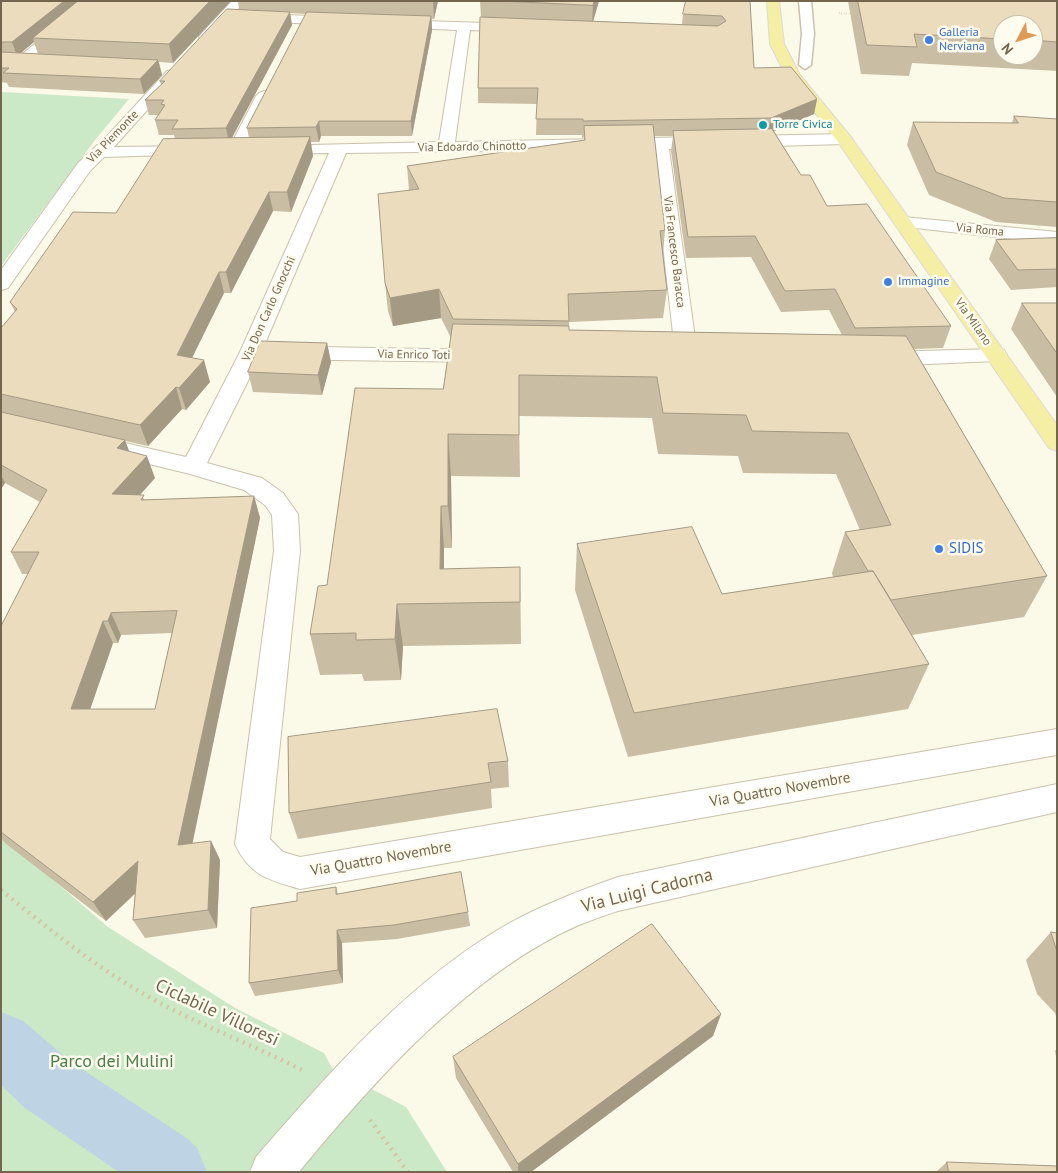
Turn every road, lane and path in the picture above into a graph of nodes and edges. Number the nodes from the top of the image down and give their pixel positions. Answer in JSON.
{"nodes":[{"id":1,"x":96,"y":1,"type":"edge"},
{"id":2,"x":239,"y":1,"type":"edge"},
{"id":3,"x":773,"y":1,"type":"edge"},
{"id":4,"x":805,"y":1,"type":"edge"},
{"id":5,"x":840,"y":13,"type":"dead end"},
{"id":6,"x":858,"y":14,"type":"dead end"},
{"id":7,"x":225,"y":16,"type":"junction"},
{"id":8,"x":303,"y":20,"type":"junction"},
{"id":9,"x":358,"y":22,"type":"edge"},
{"id":10,"x":377,"y":23,"type":"edge"},
{"id":11,"x":464,"y":27,"type":"junction"},
{"id":12,"x":532,"y":29,"type":"edge"},
{"id":13,"x":794,"y":35,"type":"dead end"},
{"id":14,"x":294,"y":37,"type":"edge"},
{"id":15,"x":195,"y":49,"type":"edge"},
{"id":16,"x":40,"y":62,"type":"edge"},
{"id":17,"x":805,"y":65,"type":"junction"},
{"id":18,"x":157,"y":68,"type":"edge"},
{"id":19,"x":272,"y":80,"type":"edge"},
{"id":20,"x":840,"y":134,"type":"junction"},
{"id":21,"x":660,"y":144,"type":"junction"},
{"id":22,"x":446,"y":147,"type":"junction"},
{"id":23,"x":340,"y":148,"type":"junction"},
{"id":24,"x":236,"y":150,"type":"junction"},
{"id":25,"x":100,"y":152,"type":"junction"},
{"id":26,"x":904,"y":222,"type":"junction"},
{"id":27,"x":1057,"y":238,"type":"edge"},
{"id":28,"x":1,"y":284,"type":"edge"},
{"id":29,"x":251,"y":352,"type":"junction"},
{"id":30,"x":996,"y":355,"type":"junction"},
{"id":31,"x":509,"y":357,"type":"edge"},
{"id":32,"x":861,"y":359,"type":"edge"},
{"id":33,"x":687,"y":360,"type":"edge"},
{"id":34,"x":87,"y":442,"type":"edge"},
{"id":35,"x":1057,"y":443,"type":"edge"},
{"id":36,"x":192,"y":467,"type":"junction"},
{"id":37,"x":1057,"y":742,"type":"edge"},
{"id":38,"x":1057,"y":798,"type":"edge"},
{"id":39,"x":1,"y":890,"type":"edge"},
{"id":40,"x":328,"y":1104,"type":"junction"},
{"id":41,"x":271,"y":1172,"type":"edge"},
{"id":42,"x":408,"y":1172,"type":"edge"}],
"edges":[{"from":1,"to":16,"type":"street"},
{"from":2,"to":7,"type":"street"},
{"from":3,"to":20,"type":"main road","name":"Via Milano"},
{"from":4,"to":17,"type":"lane"},
{"from":5,"to":6,"type":"path"},
{"from":7,"to":8,"type":"street"},
{"from":7,"to":15,"type":"street"},
{"from":8,"to":9,"type":"street"},
{"from":8,"to":14,"type":"street"},
{"from":10,"to":11,"type":"street"},
{"from":11,"to":12,"type":"street"},
{"from":11,"to":22,"type":"street"},
{"from":13,"to":17,"type":"main road","name":"Via Milano"},
{"from":17,"to":20,"type":"main road","name":"Via Milano"},
{"from":18,"to":25,"type":"street","name":"Via Piemonte"},
{"from":19,"to":24,"type":"street"},
{"from":20,"to":21,"type":"street","name":"Via Edoardo Chinotto"},
{"from":20,"to":26,"type":"main road","name":"Via Milano"},
{"from":21,"to":22,"type":"street","name":"Via Edoardo Chinotto"},
{"from":21,"to":33,"type":"street","name":"Via Francesco Baracca"},
{"from":22,"to":23,"type":"street","name":"Via Edoardo Chinotto"},
{"from":23,"to":24,"type":"street","name":"Via Edoardo Chinotto"},
{"from":23,"to":29,"type":"street","name":"Via Don Carlo Gnocchi"},
{"from":24,"to":25,"type":"street","name":"Via Edoardo Chinotto"},
{"from":25,"to":28,"type":"street","name":"Via Piemonte"},
{"from":26,"to":27,"type":"street","name":"Via Roma"},
{"from":26,"to":30,"type":"main road","name":"Via Milano"},
{"from":29,"to":31,"type":"street","name":"Via Enrico Toti"},
{"from":29,"to":36,"type":"street","name":"Via Don Carlo Gnocchi"},
{"from":30,"to":32,"type":"street"},
{"from":30,"to":35,"type":"main road","name":"Via Milano"},
{"from":34,"to":36,"type":"street","name":"Via Quattro Novembre"},
{"from":36,"to":37,"type":"street","name":"Via Quattro Novembre"},
{"from":38,"to":40,"type":"street","name":"Via Luigi Cadorna"},
{"from":39,"to":40,"type":"path","name":"Ciclabile Villoresi"},
{"from":40,"to":41,"type":"street","name":"Via Luigi Cadorna"},
{"from":40,"to":42,"type":"path","name":"Ciclabile Villoresi"}]}
